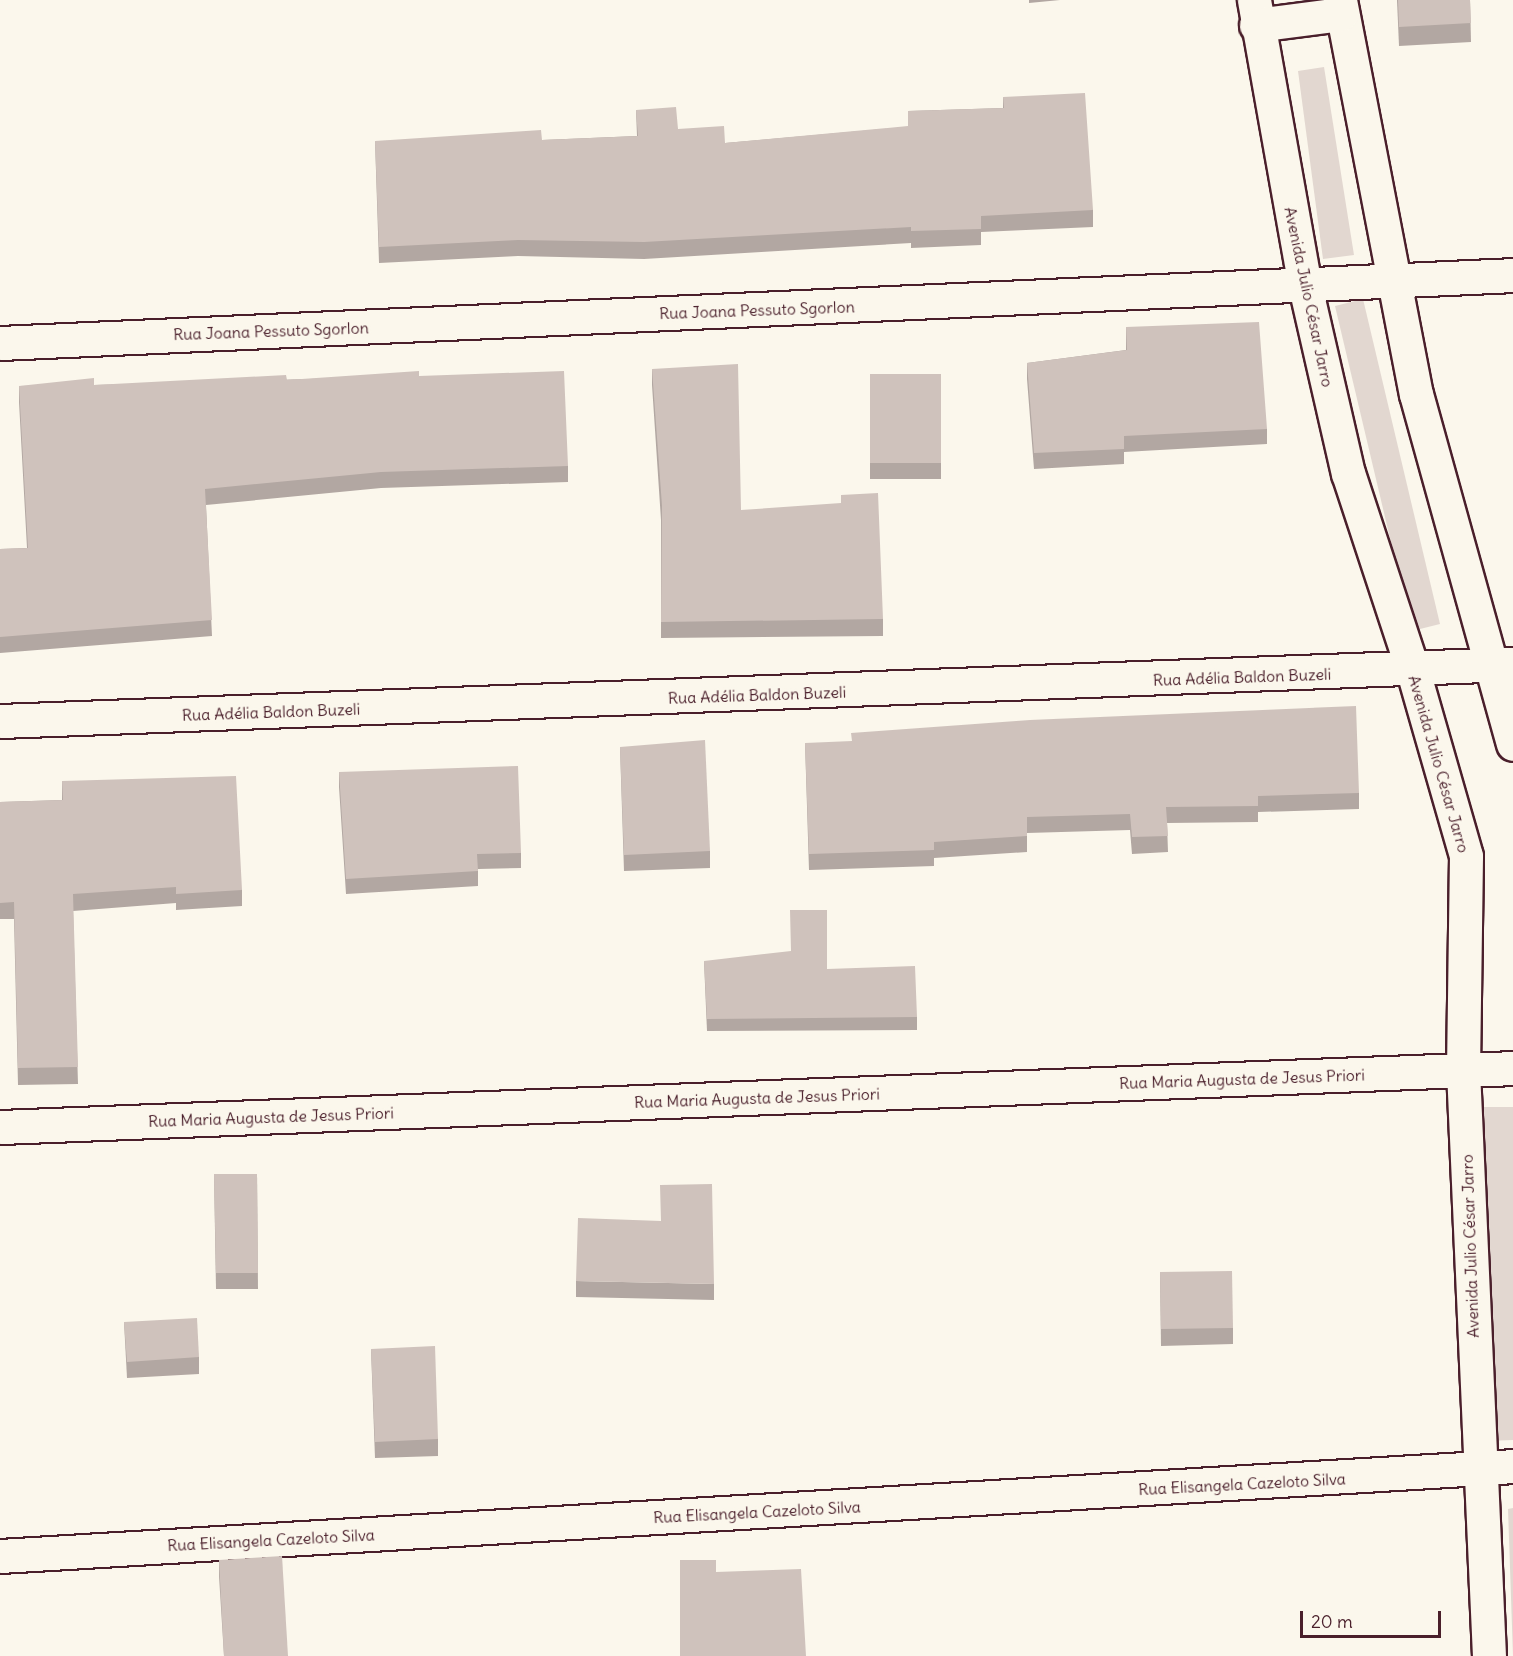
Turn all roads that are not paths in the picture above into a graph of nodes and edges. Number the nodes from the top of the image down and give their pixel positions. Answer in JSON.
{"nodes":[{"id":1,"x":1341,"y":7,"type":"edge"},
{"id":2,"x":1255,"y":12,"type":"edge"},
{"id":3,"x":1513,"y":275,"type":"edge"},
{"id":4,"x":1392,"y":281,"type":"junction"},
{"id":5,"x":1305,"y":286,"type":"junction"},
{"id":6,"x":0,"y":343,"type":"edge"},
{"id":7,"x":1502,"y":664,"type":"edge"},
{"id":8,"x":1413,"y":671,"type":"junction"},
{"id":9,"x":0,"y":721,"type":"edge"},
{"id":10,"x":1513,"y":744,"type":"edge"},
{"id":11,"x":1513,"y":1068,"type":"edge"},
{"id":12,"x":1462,"y":1070,"type":"junction"},
{"id":13,"x":0,"y":1127,"type":"edge"},
{"id":14,"x":1513,"y":1466,"type":"edge"},
{"id":15,"x":1479,"y":1470,"type":"junction"},
{"id":16,"x":0,"y":1556,"type":"edge"},
{"id":17,"x":1489,"y":1656,"type":"edge"}],
"edges":[{"from":1,"to":2,"type":"street"},
{"from":1,"to":4,"type":"street"},
{"from":2,"to":5,"type":"street","name":"Avenida Julio César Jarro"},
{"from":3,"to":4,"type":"street","name":"Rua Joana Pessuto Sgorlon"},
{"from":4,"to":5,"type":"street","name":"Rua Joana Pessuto Sgorlon"},
{"from":4,"to":7,"type":"street"},
{"from":5,"to":6,"type":"street","name":"Rua Joana Pessuto Sgorlon"},
{"from":5,"to":8,"type":"street","name":"Avenida Julio César Jarro"},
{"from":7,"to":8,"type":"street","name":"Rua Adélia Baldon Buzeli"},
{"from":7,"to":10,"type":"street"},
{"from":8,"to":9,"type":"street","name":"Rua Adélia Baldon Buzeli"},
{"from":8,"to":12,"type":"street","name":"Avenida Julio César Jarro"},
{"from":11,"to":12,"type":"street","name":"Rua Maria Augusta de Jesus Priori"},
{"from":12,"to":13,"type":"street","name":"Rua Maria Augusta de Jesus Priori"},
{"from":12,"to":15,"type":"street","name":"Avenida Julio César Jarro"},
{"from":14,"to":15,"type":"street","name":"Rua Elisangela Cazeloto Silva"},
{"from":15,"to":16,"type":"street","name":"Rua Elisangela Cazeloto Silva"},
{"from":15,"to":17,"type":"street","name":"Avenida Julio César Jarro"}]}
